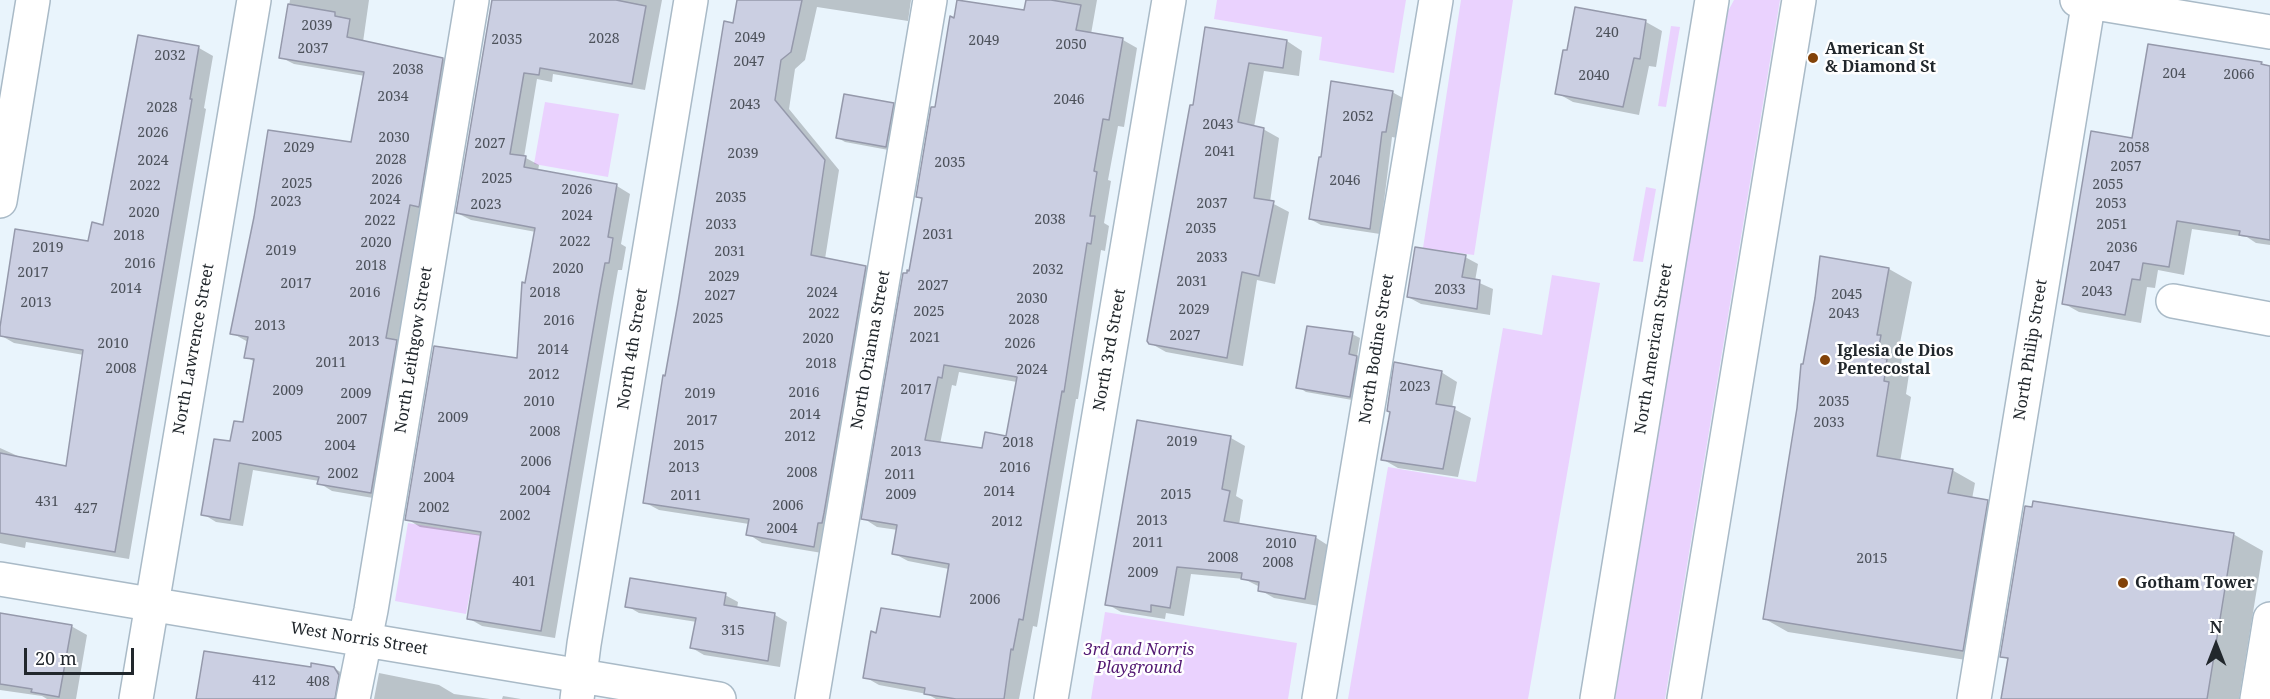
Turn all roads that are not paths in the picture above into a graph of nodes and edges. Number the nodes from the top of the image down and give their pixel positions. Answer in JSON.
{"nodes":[{"id":1,"x":33,"y":0,"type":"edge"},
{"id":2,"x":254,"y":0,"type":"edge"},
{"id":3,"x":472,"y":0,"type":"edge"},
{"id":4,"x":691,"y":0,"type":"edge"},
{"id":5,"x":930,"y":0,"type":"edge"},
{"id":6,"x":1169,"y":0,"type":"edge"},
{"id":7,"x":1436,"y":0,"type":"edge"},
{"id":8,"x":1712,"y":0,"type":"edge"},
{"id":9,"x":1799,"y":0,"type":"edge"},
{"id":10,"x":2084,"y":1,"type":"edge"},
{"id":11,"x":2270,"y":32,"type":"edge"},
{"id":12,"x":0,"y":201,"type":"edge"},
{"id":13,"x":2173,"y":301,"type":"dead end"},
{"id":14,"x":2270,"y":319,"type":"edge"},
{"id":15,"x":0,"y":579,"type":"edge"},
{"id":16,"x":151,"y":604,"type":"junction"},
{"id":17,"x":2270,"y":619,"type":"edge"},
{"id":18,"x":363,"y":640,"type":"junction"},
{"id":19,"x":579,"y":688,"type":"edge"},
{"id":20,"x":136,"y":699,"type":"edge"},
{"id":21,"x":353,"y":699,"type":"edge"},
{"id":22,"x":718,"y":699,"type":"edge"},
{"id":23,"x":812,"y":699,"type":"edge"},
{"id":24,"x":1051,"y":699,"type":"edge"},
{"id":25,"x":1319,"y":699,"type":"edge"},
{"id":26,"x":1597,"y":699,"type":"edge"},
{"id":27,"x":1684,"y":699,"type":"edge"},
{"id":28,"x":1974,"y":699,"type":"edge"},
{"id":29,"x":2257,"y":699,"type":"edge"}],
"edges":[{"from":1,"to":12,"type":"street"},
{"from":2,"to":16,"type":"street","name":"North Lawrence Street"},
{"from":3,"to":18,"type":"street","name":"North Leithgow Street"},
{"from":4,"to":19,"type":"street","name":"North 4th Street"},
{"from":5,"to":23,"type":"street","name":"North Orianna Street"},
{"from":6,"to":24,"type":"street","name":"North 3rd Street"},
{"from":7,"to":25,"type":"street","name":"North Bodine Street"},
{"from":8,"to":26,"type":"street","name":"North American Street"},
{"from":9,"to":27,"type":"street"},
{"from":10,"to":11,"type":"street"},
{"from":10,"to":28,"type":"street","name":"North Philip Street"},
{"from":13,"to":14,"type":"street"},
{"from":15,"to":16,"type":"street","name":"West Norris Street"},
{"from":16,"to":18,"type":"street","name":"West Norris Street"},
{"from":16,"to":20,"type":"street","name":"North Lawrence Street"},
{"from":17,"to":29,"type":"street"},
{"from":18,"to":19,"type":"street","name":"West Norris Street"},
{"from":18,"to":21,"type":"street","name":"North Leithgow Street"},
{"from":19,"to":22,"type":"street","name":"West Norris Street"}]}
